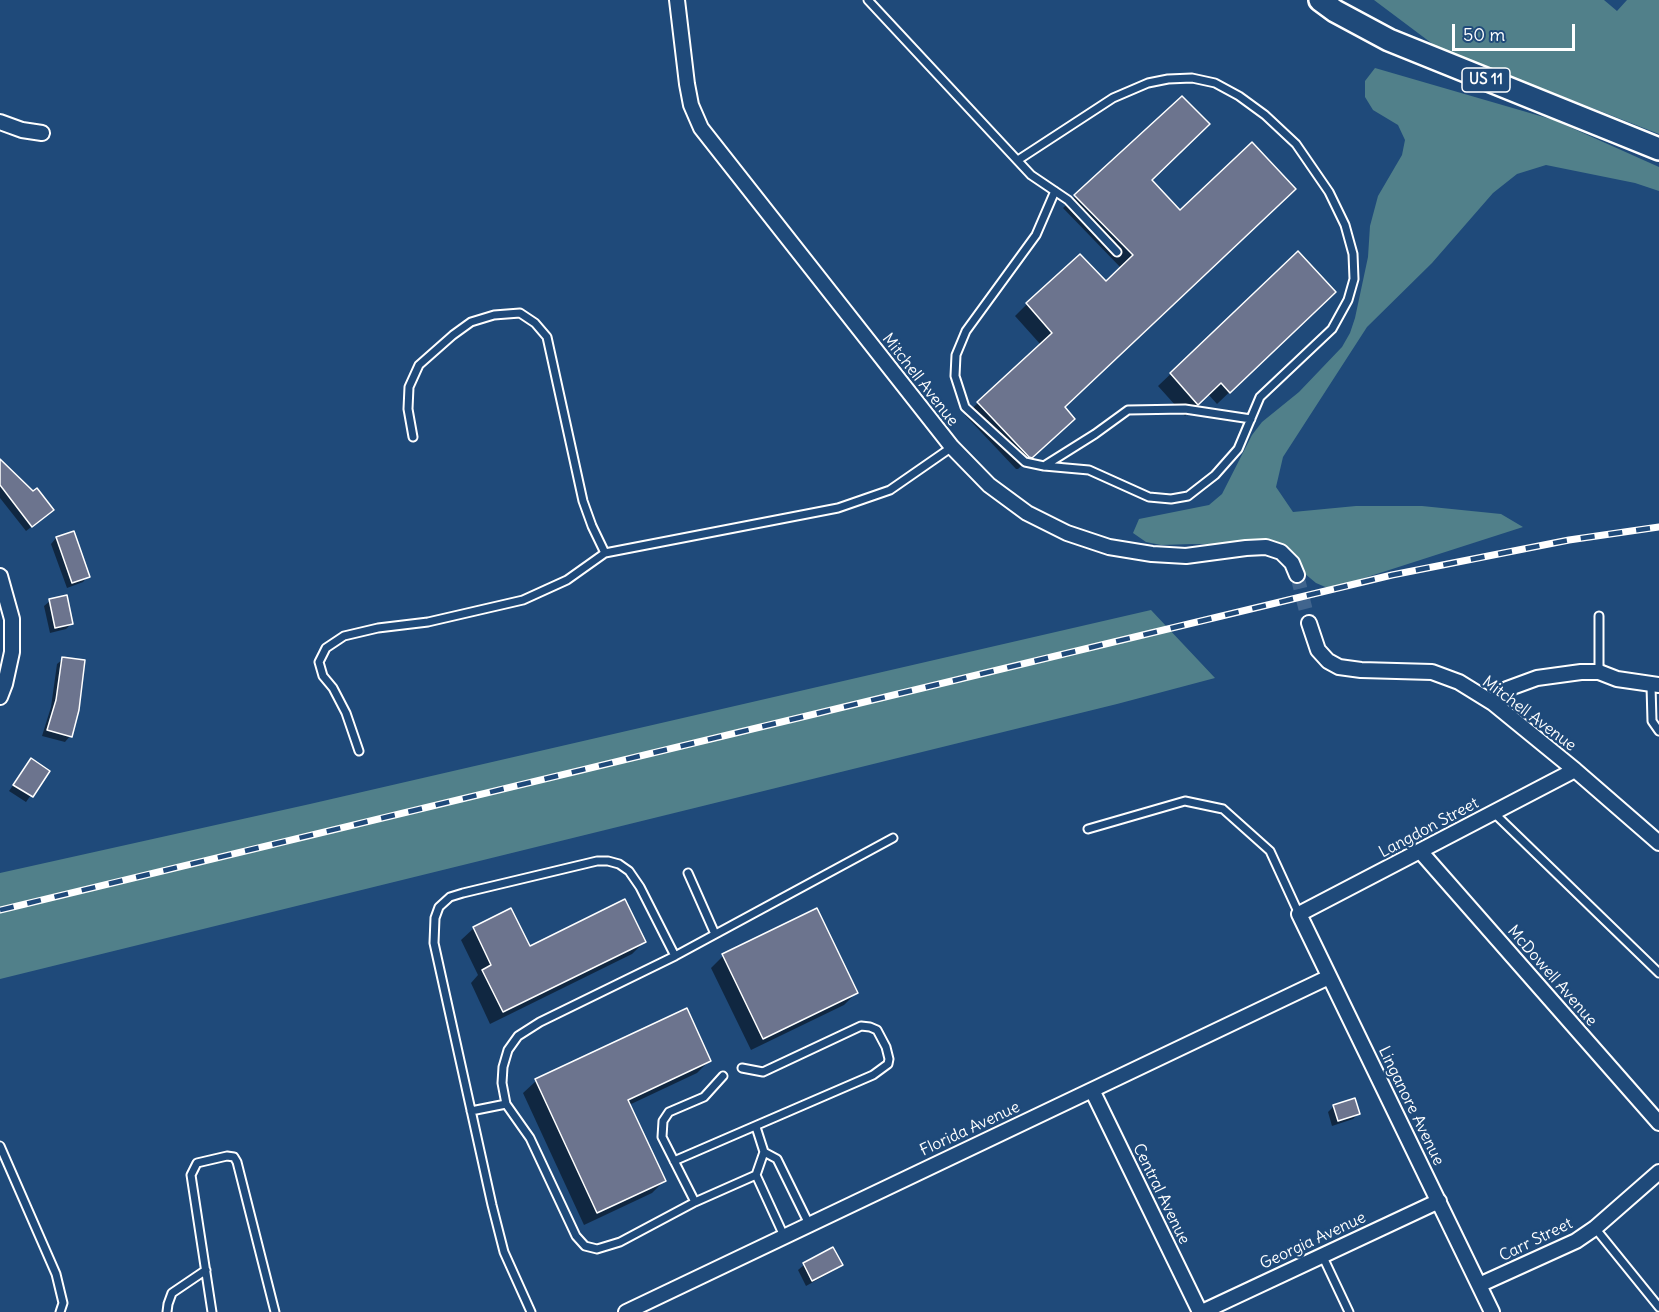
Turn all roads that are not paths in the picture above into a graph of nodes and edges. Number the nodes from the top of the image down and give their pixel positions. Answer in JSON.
{"nodes":[{"id":1,"x":677,"y":0,"type":"edge"},
{"id":2,"x":868,"y":0,"type":"edge"},
{"id":3,"x":1320,"y":0,"type":"edge"},
{"id":4,"x":0,"y":122,"type":"edge"},
{"id":5,"x":42,"y":133,"type":"dead end"},
{"id":6,"x":1659,"y":149,"type":"edge"},
{"id":7,"x":1018,"y":160,"type":"junction"},
{"id":8,"x":1055,"y":191,"type":"junction"},
{"id":9,"x":1117,"y":252,"type":"dead end"},
{"id":10,"x":1251,"y":419,"type":"junction"},
{"id":11,"x":413,"y":437,"type":"dead end"},
{"id":12,"x":952,"y":447,"type":"junction"},
{"id":13,"x":1044,"y":466,"type":"junction"},
{"id":14,"x":605,"y":553,"type":"junction"},
{"id":15,"x":1297,"y":575,"type":"tunnel mouth"},
{"id":16,"x":0,"y":576,"type":"edge"},
{"id":17,"x":1599,"y":616,"type":"dead end"},
{"id":18,"x":1309,"y":623,"type":"tunnel mouth"},
{"id":19,"x":1599,"y":672,"type":"junction"},
{"id":20,"x":1655,"y":686,"type":"edge"},
{"id":21,"x":0,"y":697,"type":"edge"},
{"id":22,"x":1493,"y":703,"type":"junction"},
{"id":23,"x":1659,"y":731,"type":"edge"},
{"id":24,"x":359,"y":751,"type":"dead end"},
{"id":25,"x":1575,"y":770,"type":"junction"},
{"id":26,"x":1494,"y":813,"type":"junction"},
{"id":27,"x":1088,"y":829,"type":"dead end"},
{"id":28,"x":893,"y":838,"type":"dead end"},
{"id":29,"x":1659,"y":843,"type":"edge"},
{"id":30,"x":1420,"y":851,"type":"junction"},
{"id":31,"x":688,"y":873,"type":"dead end"},
{"id":32,"x":1299,"y":914,"type":"junction"},
{"id":33,"x":715,"y":934,"type":"junction"},
{"id":34,"x":675,"y":956,"type":"junction"},
{"id":35,"x":1659,"y":973,"type":"edge"},
{"id":36,"x":1329,"y":977,"type":"junction"},
{"id":37,"x":742,"y":1068,"type":"dead end"},
{"id":38,"x":723,"y":1076,"type":"dead end"},
{"id":39,"x":1092,"y":1090,"type":"junction"},
{"id":40,"x":506,"y":1104,"type":"junction"},
{"id":41,"x":471,"y":1111,"type":"junction"},
{"id":42,"x":1659,"y":1123,"type":"edge"},
{"id":43,"x":756,"y":1127,"type":"junction"},
{"id":44,"x":0,"y":1146,"type":"edge"},
{"id":45,"x":764,"y":1152,"type":"junction"},
{"id":46,"x":674,"y":1161,"type":"junction"},
{"id":47,"x":1659,"y":1172,"type":"edge"},
{"id":48,"x":756,"y":1175,"type":"junction"},
{"id":49,"x":1439,"y":1201,"type":"junction"},
{"id":50,"x":695,"y":1202,"type":"junction"},
{"id":51,"x":810,"y":1224,"type":"junction"},
{"id":52,"x":1595,"y":1228,"type":"junction"},
{"id":53,"x":784,"y":1236,"type":"junction"},
{"id":54,"x":1322,"y":1255,"type":"junction"},
{"id":55,"x":206,"y":1270,"type":"junction"},
{"id":56,"x":1479,"y":1285,"type":"junction"},
{"id":57,"x":1659,"y":1307,"type":"edge"},
{"id":58,"x":60,"y":1312,"type":"edge"},
{"id":59,"x":167,"y":1312,"type":"edge"},
{"id":60,"x":212,"y":1312,"type":"edge"},
{"id":61,"x":275,"y":1312,"type":"edge"},
{"id":62,"x":531,"y":1312,"type":"edge"},
{"id":63,"x":626,"y":1312,"type":"edge"},
{"id":64,"x":1201,"y":1312,"type":"edge"},
{"id":65,"x":1349,"y":1312,"type":"edge"},
{"id":66,"x":1492,"y":1312,"type":"edge"}],
"edges":[{"from":1,"to":12,"type":"street","name":"Mitchell Avenue"},
{"from":2,"to":7,"type":"lane"},
{"from":3,"to":6,"type":"main road","number":"US 11"},
{"from":4,"to":5,"type":"street"},
{"from":7,"to":8,"type":"lane"},
{"from":7,"to":10,"type":"lane"},
{"from":8,"to":9,"type":"lane"},
{"from":8,"to":13,"type":"lane"},
{"from":10,"to":13,"type":"lane"},
{"from":10,"to":13,"type":"lane"},
{"from":11,"to":14,"type":"lane"},
{"from":12,"to":14,"type":"lane"},
{"from":12,"to":15,"type":"street","name":"Mitchell Avenue"},
{"from":14,"to":24,"type":"lane"},
{"from":16,"to":21,"type":"street"},
{"from":17,"to":19,"type":"lane"},
{"from":18,"to":22,"type":"street","name":"Mitchell Avenue"},
{"from":19,"to":20,"type":"street"},
{"from":19,"to":22,"type":"street"},
{"from":20,"to":23,"type":"lane"},
{"from":22,"to":25,"type":"street","name":"Mitchell Avenue"},
{"from":25,"to":26,"type":"street","name":"Langdon Street"},
{"from":25,"to":29,"type":"street","name":"Mitchell Avenue"},
{"from":26,"to":30,"type":"street","name":"Langdon Street"},
{"from":26,"to":35,"type":"lane"},
{"from":27,"to":32,"type":"lane"},
{"from":28,"to":33,"type":"lane"},
{"from":30,"to":32,"type":"street","name":"Langdon Street"},
{"from":30,"to":42,"type":"street","name":"McDowell Avenue"},
{"from":31,"to":33,"type":"lane"},
{"from":32,"to":36,"type":"street","name":"Linganore Avenue"},
{"from":33,"to":34,"type":"lane"},
{"from":34,"to":40,"type":"lane"},
{"from":34,"to":41,"type":"lane"},
{"from":36,"to":39,"type":"street","name":"Florida Avenue"},
{"from":36,"to":49,"type":"street","name":"Linganore Avenue"},
{"from":37,"to":43,"type":"lane"},
{"from":38,"to":46,"type":"lane"},
{"from":39,"to":51,"type":"street","name":"Florida Avenue"},
{"from":39,"to":64,"type":"street","name":"Central Avenue"},
{"from":40,"to":41,"type":"lane"},
{"from":40,"to":50,"type":"lane"},
{"from":41,"to":62,"type":"lane"},
{"from":43,"to":45,"type":"lane"},
{"from":43,"to":46,"type":"lane"},
{"from":44,"to":58,"type":"lane"},
{"from":45,"to":48,"type":"lane"},
{"from":45,"to":51,"type":"lane"},
{"from":46,"to":50,"type":"lane"},
{"from":47,"to":52,"type":"street","name":"Carr Street"},
{"from":48,"to":50,"type":"lane"},
{"from":48,"to":53,"type":"lane"},
{"from":49,"to":54,"type":"street","name":"Georgia Avenue"},
{"from":49,"to":56,"type":"street","name":"Linganore Avenue"},
{"from":51,"to":53,"type":"street","name":"Florida Avenue"},
{"from":52,"to":56,"type":"street","name":"Carr Street"},
{"from":52,"to":57,"type":"lane"},
{"from":53,"to":63,"type":"street","name":"Florida Avenue"},
{"from":54,"to":64,"type":"street","name":"Georgia Avenue"},
{"from":54,"to":65,"type":"lane"},
{"from":55,"to":59,"type":"lane"},
{"from":55,"to":60,"type":"lane"},
{"from":55,"to":61,"type":"lane"},
{"from":56,"to":66,"type":"street","name":"Linganore Avenue"}]}
